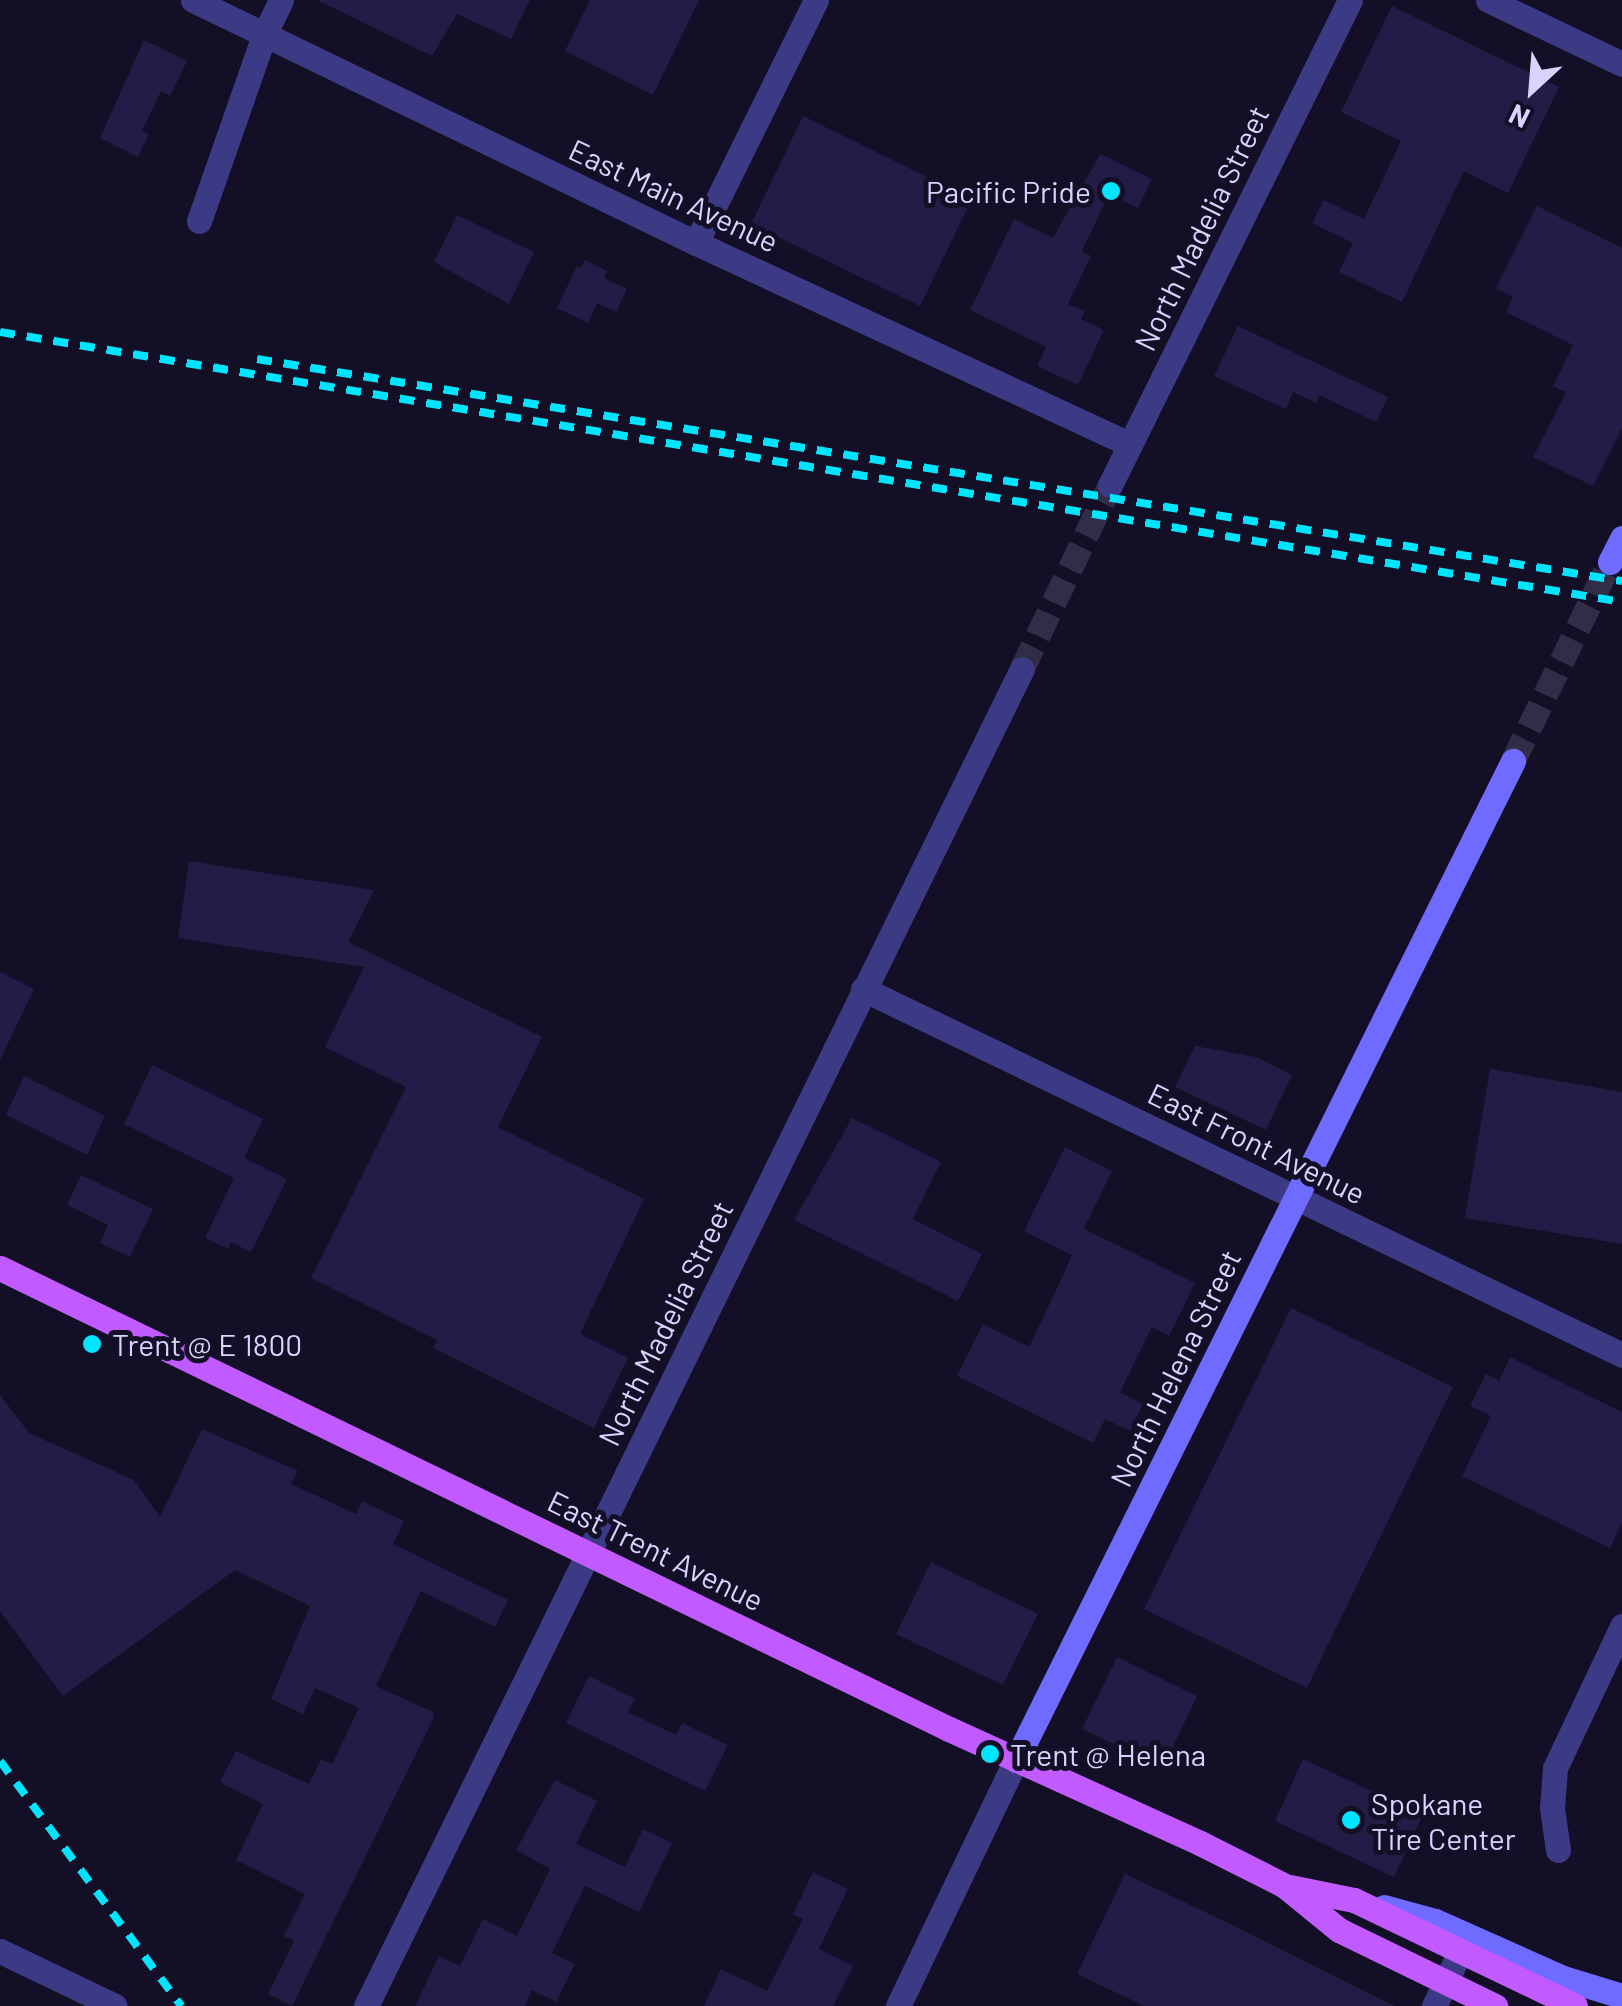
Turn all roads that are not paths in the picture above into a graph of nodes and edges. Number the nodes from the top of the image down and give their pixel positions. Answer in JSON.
{"nodes":[{"id":1,"x":194,"y":0,"type":"edge"},
{"id":2,"x":281,"y":0,"type":"edge"},
{"id":3,"x":816,"y":0,"type":"edge"},
{"id":4,"x":1350,"y":0,"type":"edge"},
{"id":5,"x":1488,"y":0,"type":"edge"},
{"id":6,"x":264,"y":35,"type":"junction"},
{"id":7,"x":1622,"y":64,"type":"edge"},
{"id":8,"x":199,"y":221,"type":"dead end"},
{"id":9,"x":696,"y":243,"type":"junction"},
{"id":10,"x":1130,"y":444,"type":"junction"},
{"id":11,"x":1110,"y":485,"type":"tunnel mouth"},
{"id":12,"x":1622,"y":538,"type":"edge"},
{"id":13,"x":1610,"y":562,"type":"tunnel mouth"},
{"id":14,"x":1022,"y":669,"type":"tunnel mouth"},
{"id":15,"x":1513,"y":761,"type":"tunnel mouth"},
{"id":16,"x":864,"y":989,"type":"junction"},
{"id":17,"x":1296,"y":1198,"type":"junction"},
{"id":18,"x":0,"y":1268,"type":"edge"},
{"id":19,"x":1622,"y":1355,"type":"edge"},
{"id":20,"x":589,"y":1552,"type":"junction"},
{"id":21,"x":1622,"y":1626,"type":"edge"},
{"id":22,"x":1016,"y":1760,"type":"junction"},
{"id":23,"x":1558,"y":1850,"type":"dead end"},
{"id":24,"x":1285,"y":1886,"type":"junction"},
{"id":25,"x":1354,"y":1900,"type":"junction"},
{"id":26,"x":0,"y":1951,"type":"edge"},
{"id":27,"x":1460,"y":1952,"type":"junction"},
{"id":28,"x":1440,"y":1994,"type":"edge"},
{"id":29,"x":1622,"y":1996,"type":"edge"},
{"id":30,"x":115,"y":2006,"type":"edge"},
{"id":31,"x":366,"y":2006,"type":"edge"},
{"id":32,"x":898,"y":2006,"type":"edge"},
{"id":33,"x":1496,"y":2006,"type":"edge"},
{"id":34,"x":1576,"y":2006,"type":"edge"}],
"edges":[{"from":1,"to":6,"type":"street","name":"East Main Avenue"},
{"from":2,"to":6,"type":"street"},
{"from":3,"to":9,"type":"street"},
{"from":4,"to":10,"type":"street","name":"North Madelia Street"},
{"from":5,"to":7,"type":"street"},
{"from":6,"to":8,"type":"street"},
{"from":6,"to":9,"type":"street","name":"East Main Avenue"},
{"from":9,"to":10,"type":"street","name":"East Main Avenue"},
{"from":10,"to":11,"type":"street","name":"North Madelia Street"},
{"from":12,"to":13,"type":"street"},
{"from":14,"to":16,"type":"street","name":"North Madelia Street"},
{"from":15,"to":17,"type":"street","name":"North Helena Street"},
{"from":16,"to":17,"type":"street","name":"East Front Avenue"},
{"from":16,"to":20,"type":"street","name":"North Madelia Street"},
{"from":17,"to":19,"type":"street","name":"East Front Avenue"},
{"from":17,"to":22,"type":"street","name":"North Helena Street"},
{"from":18,"to":20,"type":"main road","name":"East Trent Avenue"},
{"from":20,"to":22,"type":"main road","name":"East Trent Avenue"},
{"from":20,"to":31,"type":"street","name":"North Madelia Street"},
{"from":21,"to":23,"type":"street"},
{"from":22,"to":24,"type":"main road","name":"East Trent Avenue"},
{"from":22,"to":32,"type":"street","name":"North Helena Street"},
{"from":24,"to":25,"type":"main road","name":"East Trent Avenue"},
{"from":24,"to":28,"type":"main road","name":"East Trent Avenue"},
{"from":25,"to":27,"type":"main road","name":"East Trent Avenue"},
{"from":25,"to":29,"type":"street"},
{"from":26,"to":30,"type":"street"},
{"from":27,"to":28,"type":"street"},
{"from":27,"to":34,"type":"main road","name":"East Trent Avenue"},
{"from":28,"to":33,"type":"main road","name":"East Trent Avenue"}]}
